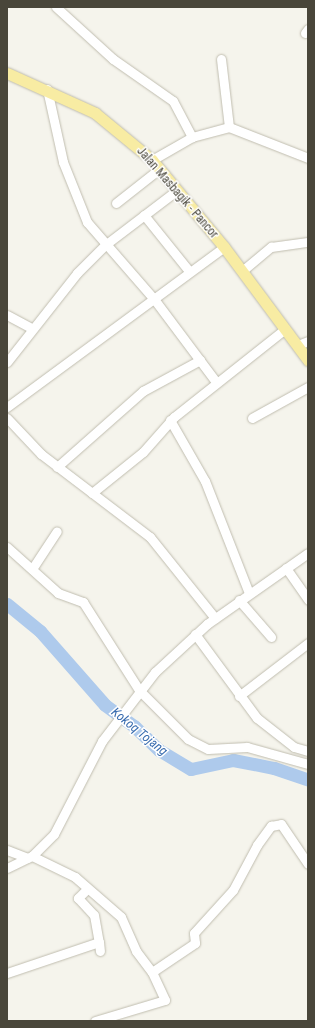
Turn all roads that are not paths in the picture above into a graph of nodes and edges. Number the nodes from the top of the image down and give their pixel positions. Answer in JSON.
{"nodes":[{"id":1,"x":56,"y":7,"type":"edge"},
{"id":2,"x":221,"y":59,"type":"dead end"},
{"id":3,"x":7,"y":73,"type":"edge"},
{"id":4,"x":47,"y":89,"type":"junction"},
{"id":5,"x":229,"y":127,"type":"junction"},
{"id":6,"x":192,"y":137,"type":"junction"},
{"id":7,"x":308,"y":158,"type":"edge"},
{"id":8,"x":155,"y":165,"type":"junction"},
{"id":9,"x":176,"y":191,"type":"junction"},
{"id":10,"x":116,"y":203,"type":"dead end"},
{"id":11,"x":144,"y":215,"type":"junction"},
{"id":12,"x":308,"y":242,"type":"edge"},
{"id":13,"x":105,"y":245,"type":"junction"},
{"id":14,"x":224,"y":247,"type":"junction"},
{"id":15,"x":242,"y":270,"type":"junction"},
{"id":16,"x":189,"y":271,"type":"junction"},
{"id":17,"x":154,"y":299,"type":"junction"},
{"id":18,"x":7,"y":315,"type":"edge"},
{"id":19,"x":31,"y":328,"type":"junction"},
{"id":20,"x":285,"y":329,"type":"junction"},
{"id":21,"x":303,"y":343,"type":"edge"},
{"id":22,"x":200,"y":360,"type":"junction"},
{"id":23,"x":308,"y":360,"type":"edge"},
{"id":24,"x":7,"y":362,"type":"edge"},
{"id":25,"x":216,"y":382,"type":"junction"},
{"id":26,"x":308,"y":387,"type":"edge"},
{"id":27,"x":7,"y":407,"type":"edge"},
{"id":28,"x":252,"y":418,"type":"dead end"},
{"id":29,"x":170,"y":420,"type":"junction"},
{"id":30,"x":8,"y":424,"type":"edge"},
{"id":31,"x":58,"y":467,"type":"junction"},
{"id":32,"x":92,"y":493,"type":"junction"},
{"id":33,"x":57,"y":531,"type":"dead end"},
{"id":34,"x":7,"y":547,"type":"edge"},
{"id":35,"x":308,"y":553,"type":"edge"},
{"id":36,"x":34,"y":566,"type":"junction"},
{"id":37,"x":286,"y":568,"type":"junction"},
{"id":38,"x":249,"y":593,"type":"junction"},
{"id":39,"x":239,"y":600,"type":"junction"},
{"id":40,"x":308,"y":600,"type":"edge"},
{"id":41,"x":215,"y":618,"type":"junction"},
{"id":42,"x":195,"y":634,"type":"junction"},
{"id":43,"x":270,"y":637,"type":"dead end"},
{"id":44,"x":308,"y":643,"type":"edge"},
{"id":45,"x":139,"y":690,"type":"junction"},
{"id":46,"x":239,"y":696,"type":"junction"},
{"id":47,"x":308,"y":751,"type":"edge"},
{"id":48,"x":308,"y":764,"type":"edge"},
{"id":49,"x":7,"y":850,"type":"edge"},
{"id":50,"x":30,"y":857,"type":"junction"},
{"id":51,"x":308,"y":864,"type":"edge"},
{"id":52,"x":7,"y":868,"type":"edge"},
{"id":53,"x":87,"y":889,"type":"junction"},
{"id":54,"x":152,"y":972,"type":"junction"},
{"id":55,"x":7,"y":974,"type":"edge"},
{"id":56,"x":95,"y":1021,"type":"edge"}],
"edges":[{"from":1,"to":6,"type":"street"},
{"from":2,"to":5,"type":"street"},
{"from":3,"to":4,"type":"main road","name":"Jalan Masbagik - Pancor"},
{"from":4,"to":8,"type":"main road","name":"Jalan Masbagik - Pancor"},
{"from":4,"to":13,"type":"street"},
{"from":5,"to":6,"type":"street"},
{"from":5,"to":7,"type":"street"},
{"from":6,"to":8,"type":"street"},
{"from":8,"to":9,"type":"main road","name":"Jalan Masbagik - Pancor"},
{"from":8,"to":10,"type":"street"},
{"from":9,"to":11,"type":"street"},
{"from":9,"to":14,"type":"main road","name":"Jalan Masbagik - Pancor"},
{"from":11,"to":13,"type":"street"},
{"from":11,"to":16,"type":"street"},
{"from":12,"to":15,"type":"street"},
{"from":13,"to":17,"type":"street"},
{"from":13,"to":19,"type":"street"},
{"from":14,"to":15,"type":"main road","name":"Jalan Masbagik - Pancor"},
{"from":14,"to":16,"type":"street"},
{"from":15,"to":20,"type":"main road","name":"Jalan Masbagik - Pancor"},
{"from":16,"to":17,"type":"street"},
{"from":17,"to":22,"type":"street"},
{"from":17,"to":27,"type":"street"},
{"from":18,"to":19,"type":"street"},
{"from":19,"to":24,"type":"street"},
{"from":20,"to":21,"type":"main road","name":"Jalan Masbagik - Pancor"},
{"from":20,"to":25,"type":"street"},
{"from":21,"to":23,"type":"main road","name":"Jalan Masbagik - Pancor"},
{"from":22,"to":25,"type":"street"},
{"from":22,"to":31,"type":"street"},
{"from":25,"to":29,"type":"street"},
{"from":26,"to":28,"type":"street"},
{"from":29,"to":32,"type":"street"},
{"from":29,"to":38,"type":"street"},
{"from":30,"to":31,"type":"street"},
{"from":31,"to":32,"type":"street"},
{"from":32,"to":41,"type":"street"},
{"from":33,"to":36,"type":"street"},
{"from":34,"to":36,"type":"street"},
{"from":35,"to":37,"type":"street"},
{"from":36,"to":45,"type":"street"},
{"from":37,"to":38,"type":"street"},
{"from":37,"to":40,"type":"street"},
{"from":38,"to":39,"type":"street"},
{"from":39,"to":41,"type":"street"},
{"from":39,"to":43,"type":"street"},
{"from":41,"to":42,"type":"street"},
{"from":42,"to":45,"type":"street"},
{"from":42,"to":46,"type":"street"},
{"from":44,"to":46,"type":"street"},
{"from":45,"to":48,"type":"street"},
{"from":45,"to":50,"type":"street"},
{"from":46,"to":47,"type":"street"},
{"from":49,"to":50,"type":"street"},
{"from":50,"to":52,"type":"street"},
{"from":50,"to":53,"type":"street"},
{"from":51,"to":54,"type":"street"},
{"from":53,"to":54,"type":"street"},
{"from":53,"to":55,"type":"street"},
{"from":54,"to":56,"type":"street"}]}
